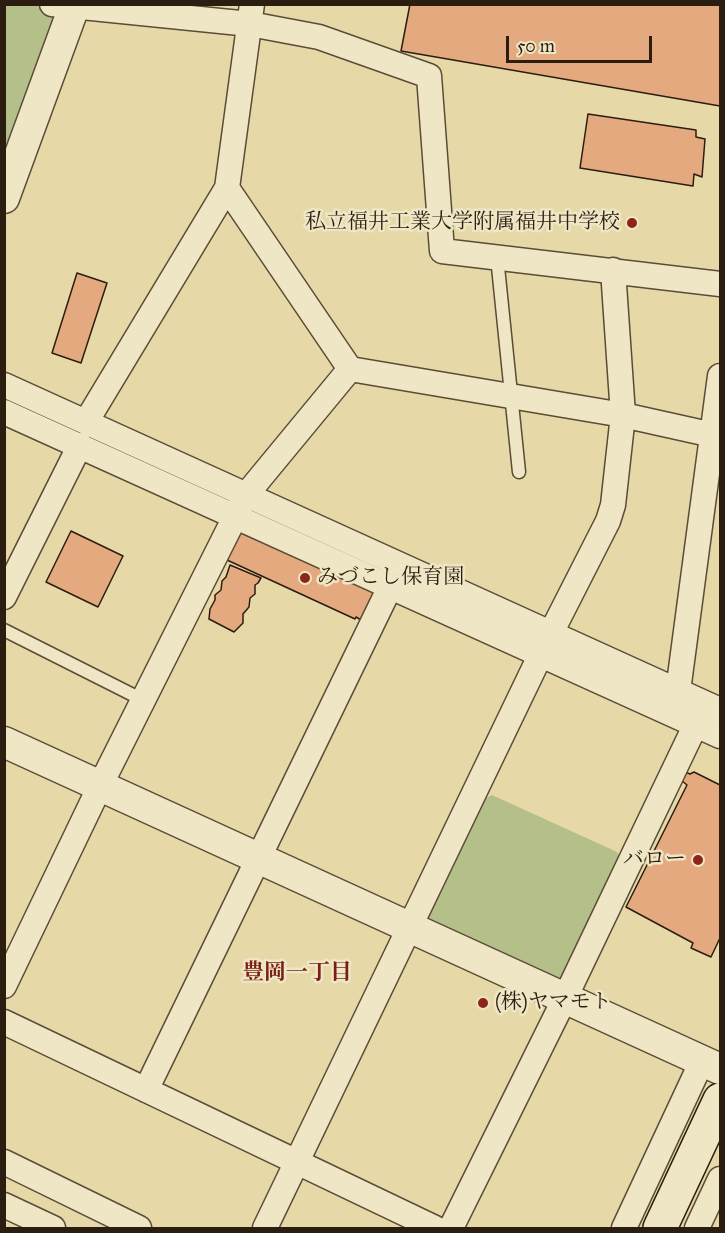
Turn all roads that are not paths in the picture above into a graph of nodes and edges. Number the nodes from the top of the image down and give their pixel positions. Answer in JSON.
{"nodes":[{"id":1,"x":67,"y":6,"type":"edge"},
{"id":2,"x":251,"y":14,"type":"edge"},
{"id":3,"x":227,"y":188,"type":"junction"},
{"id":4,"x":4,"y":198,"type":"edge"},
{"id":5,"x":496,"y":257,"type":"junction"},
{"id":6,"x":613,"y":270,"type":"junction"},
{"id":7,"x":720,"y":284,"type":"edge"},
{"id":8,"x":351,"y":369,"type":"junction"},
{"id":9,"x":720,"y":376,"type":"edge"},
{"id":10,"x":4,"y":385,"type":"edge"},
{"id":11,"x":511,"y":396,"type":"junction"},
{"id":12,"x":4,"y":412,"type":"edge"},
{"id":13,"x":623,"y":415,"type":"junction"},
{"id":14,"x":86,"y":422,"type":"junction"},
{"id":15,"x":713,"y":435,"type":"junction"},
{"id":16,"x":80,"y":445,"type":"junction"},
{"id":17,"x":519,"y":472,"type":"dead end"},
{"id":18,"x":241,"y":505,"type":"junction"},
{"id":19,"x":390,"y":587,"type":"junction"},
{"id":20,"x":4,"y":597,"type":"edge"},
{"id":21,"x":4,"y":630,"type":"edge"},
{"id":22,"x":546,"y":644,"type":"junction"},
{"id":23,"x":678,"y":691,"type":"junction"},
{"id":24,"x":143,"y":700,"type":"junction"},
{"id":25,"x":720,"y":710,"type":"edge"},
{"id":26,"x":696,"y":724,"type":"junction"},
{"id":27,"x":720,"y":736,"type":"edge"},
{"id":28,"x":4,"y":742,"type":"edge"},
{"id":29,"x":100,"y":786,"type":"junction"},
{"id":30,"x":260,"y":859,"type":"junction"},
{"id":31,"x":411,"y":927,"type":"junction"},
{"id":32,"x":4,"y":986,"type":"edge"},
{"id":33,"x":565,"y":998,"type":"junction"},
{"id":34,"x":4,"y":1022,"type":"edge"},
{"id":35,"x":711,"y":1065,"type":"edge"},
{"id":36,"x":146,"y":1090,"type":"junction"},
{"id":37,"x":720,"y":1100,"type":"edge"},
{"id":38,"x":296,"y":1161,"type":"junction"},
{"id":39,"x":4,"y":1162,"type":"edge"},
{"id":40,"x":720,"y":1179,"type":"edge"},
{"id":41,"x":4,"y":1205,"type":"edge"},
{"id":42,"x":53,"y":1228,"type":"edge"},
{"id":43,"x":139,"y":1228,"type":"edge"},
{"id":44,"x":265,"y":1228,"type":"edge"},
{"id":45,"x":435,"y":1228,"type":"edge"},
{"id":46,"x":451,"y":1228,"type":"edge"},
{"id":47,"x":624,"y":1228,"type":"edge"},
{"id":48,"x":660,"y":1228,"type":"edge"},
{"id":49,"x":698,"y":1228,"type":"edge"}],
"edges":[{"from":1,"to":2,"type":"street"},
{"from":1,"to":4,"type":"street"},
{"from":2,"to":3,"type":"street"},
{"from":2,"to":5,"type":"street"},
{"from":3,"to":8,"type":"street"},
{"from":3,"to":14,"type":"street"},
{"from":5,"to":6,"type":"street"},
{"from":5,"to":11,"type":"lane"},
{"from":6,"to":7,"type":"street"},
{"from":6,"to":13,"type":"street"},
{"from":8,"to":11,"type":"street"},
{"from":8,"to":18,"type":"street"},
{"from":9,"to":15,"type":"street"},
{"from":10,"to":14,"type":"street"},
{"from":11,"to":13,"type":"street"},
{"from":11,"to":17,"type":"lane"},
{"from":12,"to":16,"type":"street"},
{"from":13,"to":15,"type":"street"},
{"from":13,"to":22,"type":"street"},
{"from":14,"to":18,"type":"street"},
{"from":15,"to":23,"type":"street"},
{"from":16,"to":18,"type":"street"},
{"from":16,"to":20,"type":"street"},
{"from":18,"to":19,"type":"street"},
{"from":18,"to":22,"type":"street"},
{"from":18,"to":24,"type":"street"},
{"from":19,"to":22,"type":"street"},
{"from":19,"to":30,"type":"street"},
{"from":21,"to":24,"type":"lane"},
{"from":22,"to":23,"type":"street"},
{"from":22,"to":26,"type":"street"},
{"from":22,"to":31,"type":"street"},
{"from":23,"to":25,"type":"street"},
{"from":24,"to":29,"type":"street"},
{"from":26,"to":27,"type":"street"},
{"from":26,"to":33,"type":"street"},
{"from":28,"to":29,"type":"street"},
{"from":29,"to":30,"type":"street"},
{"from":29,"to":32,"type":"street"},
{"from":30,"to":31,"type":"street"},
{"from":30,"to":36,"type":"street"},
{"from":31,"to":33,"type":"street"},
{"from":31,"to":38,"type":"street"},
{"from":33,"to":35,"type":"street"},
{"from":33,"to":46,"type":"street"},
{"from":34,"to":36,"type":"street"},
{"from":35,"to":47,"type":"street"},
{"from":36,"to":38,"type":"street"},
{"from":37,"to":48,"type":"main road"},
{"from":38,"to":44,"type":"street"},
{"from":38,"to":45,"type":"street"},
{"from":39,"to":43,"type":"street"},
{"from":40,"to":49,"type":"street"},
{"from":41,"to":42,"type":"street"}]}
